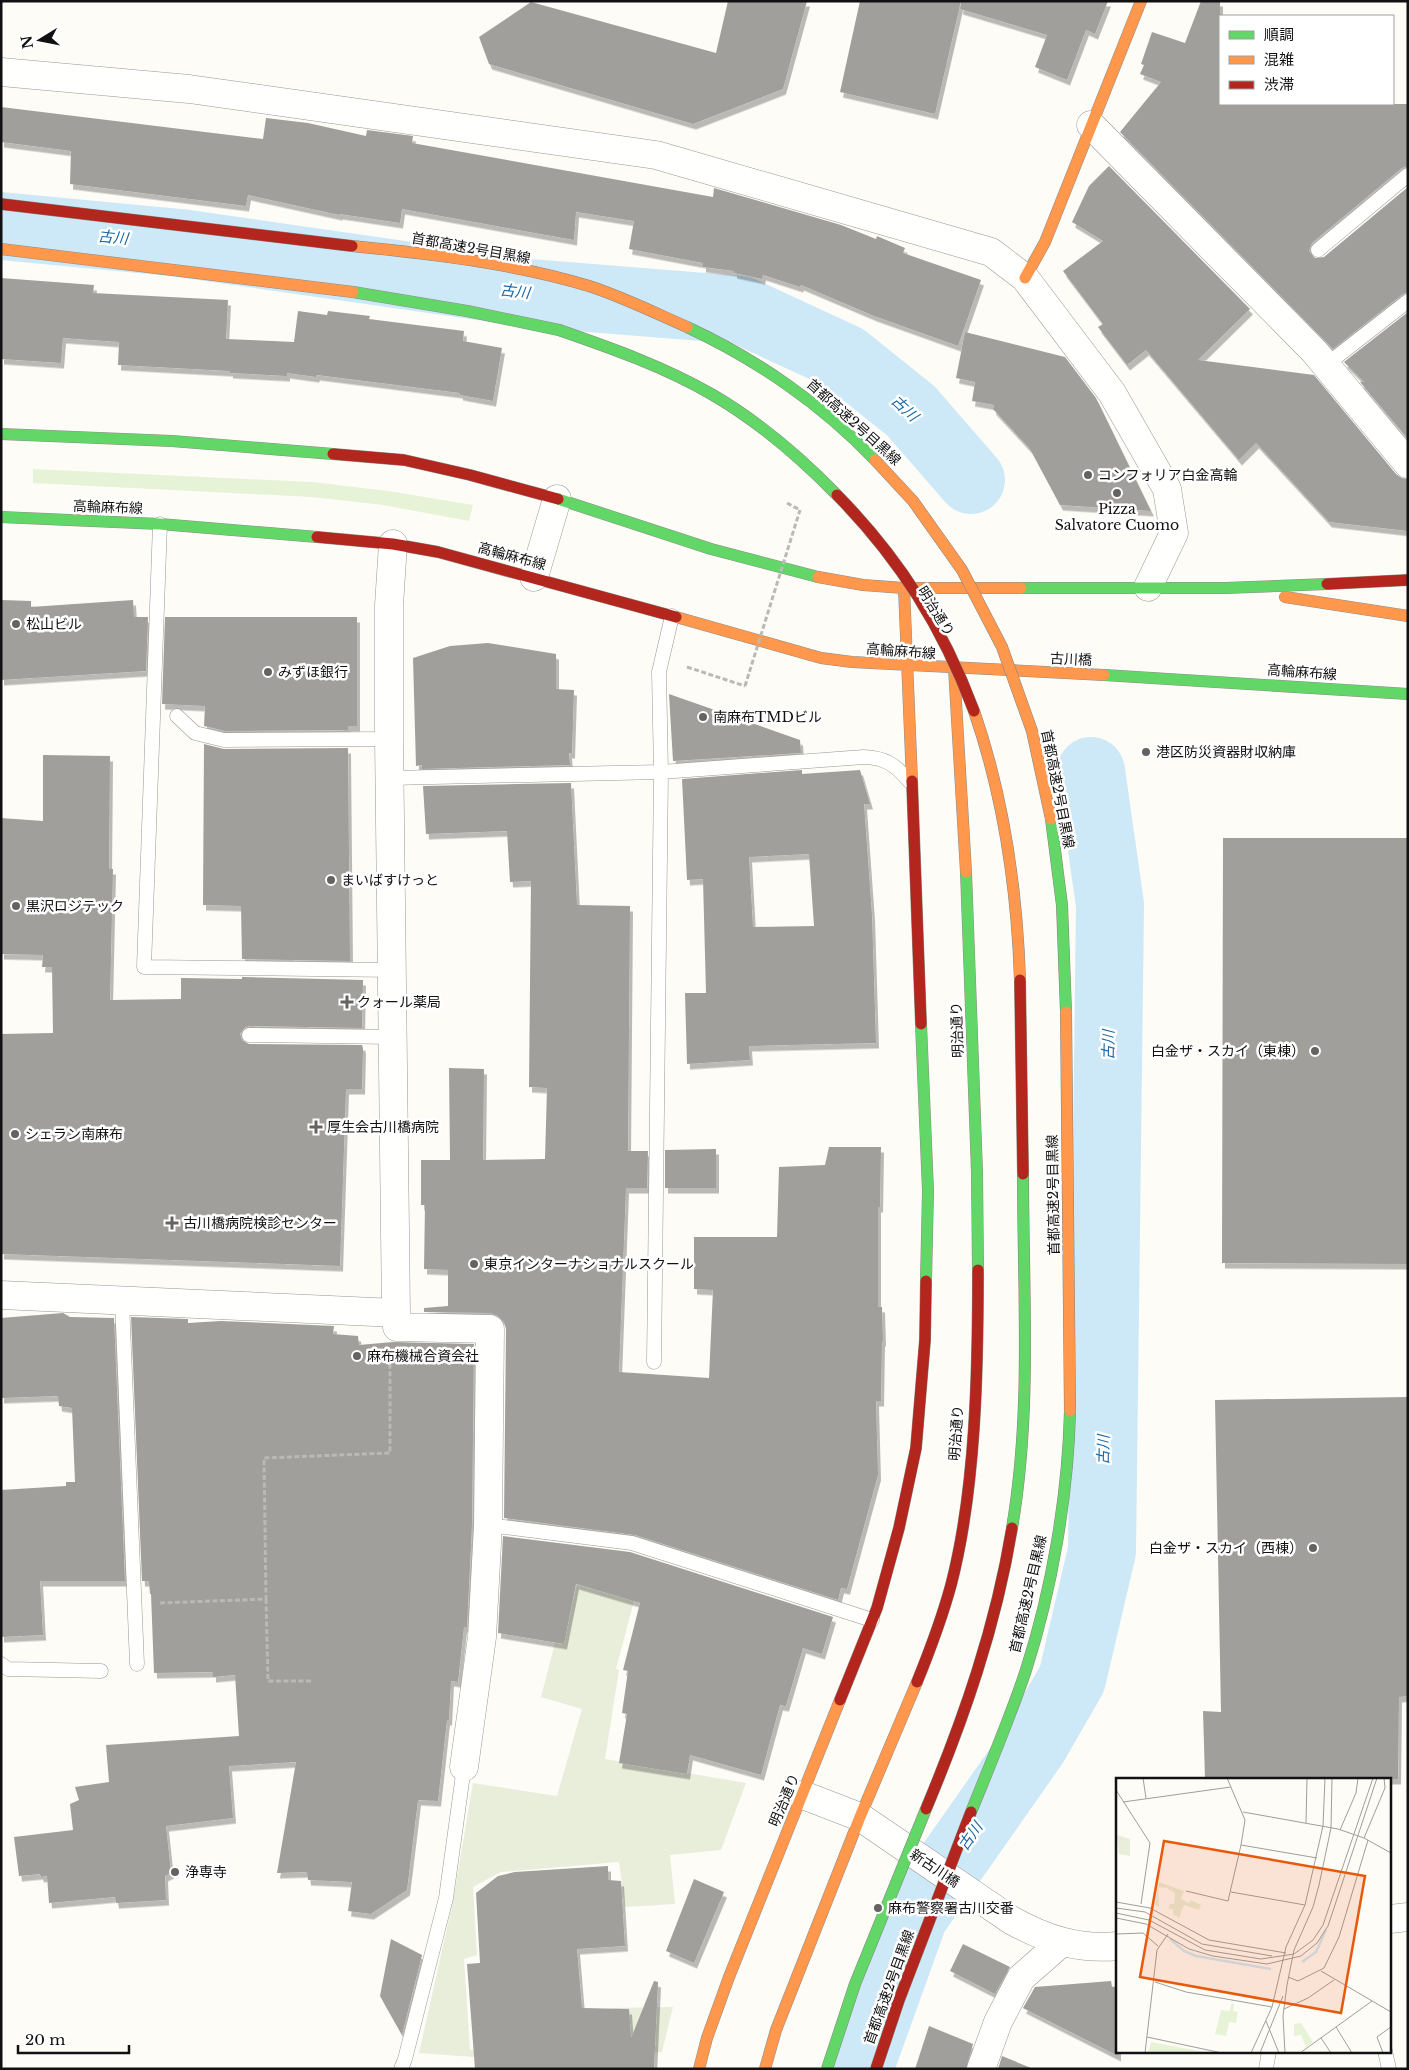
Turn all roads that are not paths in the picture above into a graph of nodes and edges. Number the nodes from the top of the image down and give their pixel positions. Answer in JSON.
{"nodes":[{"id":1,"x":1141,"y":1,"type":"edge"},
{"id":2,"x":1,"y":72,"type":"edge"},
{"id":3,"x":1091,"y":125,"type":"junction"},
{"id":4,"x":1408,"y":175,"type":"edge"},
{"id":5,"x":1,"y":204,"type":"edge"},
{"id":6,"x":1,"y":249,"type":"edge"},
{"id":7,"x":1318,"y":250,"type":"dead end"},
{"id":8,"x":1025,"y":278,"type":"junction"},
{"id":9,"x":1408,"y":301,"type":"edge"},
{"id":10,"x":1326,"y":366,"type":"junction"},
{"id":11,"x":1,"y":434,"type":"edge"},
{"id":12,"x":1408,"y":464,"type":"edge"},
{"id":13,"x":557,"y":498,"type":"junction"},
{"id":14,"x":1,"y":517,"type":"edge"},
{"id":15,"x":160,"y":524,"type":"junction"},
{"id":16,"x":394,"y":544,"type":"junction"},
{"id":17,"x":534,"y":577,"type":"junction"},
{"id":18,"x":1408,"y":580,"type":"edge"},
{"id":19,"x":1148,"y":587,"type":"junction"},
{"id":20,"x":904,"y":588,"type":"junction"},
{"id":21,"x":1225,"y":588,"type":"junction"},
{"id":22,"x":672,"y":616,"type":"junction"},
{"id":23,"x":1408,"y":616,"type":"edge"},
{"id":24,"x":907,"y":667,"type":"junction"},
{"id":25,"x":955,"y":669,"type":"junction"},
{"id":26,"x":1006,"y":671,"type":"joint"},
{"id":27,"x":1135,"y":677,"type":"joint"},
{"id":28,"x":1408,"y":694,"type":"edge"},
{"id":29,"x":177,"y":716,"type":"dead end"},
{"id":30,"x":389,"y":739,"type":"junction"},
{"id":31,"x":661,"y":772,"type":"junction"},
{"id":32,"x":389,"y":778,"type":"junction"},
{"id":33,"x":911,"y":783,"type":"junction"},
{"id":34,"x":392,"y":970,"type":"junction"},
{"id":35,"x":249,"y":1035,"type":"dead end"},
{"id":36,"x":394,"y":1037,"type":"junction"},
{"id":37,"x":1,"y":1295,"type":"edge"},
{"id":38,"x":122,"y":1301,"type":"junction"},
{"id":39,"x":396,"y":1320,"type":"junction"},
{"id":40,"x":654,"y":1362,"type":"dead end"},
{"id":41,"x":488,"y":1525,"type":"junction"},
{"id":42,"x":872,"y":1620,"type":"junction"},
{"id":43,"x":137,"y":1664,"type":"dead end"},
{"id":44,"x":4,"y":1669,"type":"edge"},
{"id":45,"x":101,"y":1671,"type":"dead end"},
{"id":46,"x":464,"y":1767,"type":"joint"},
{"id":47,"x":803,"y":1795,"type":"junction"},
{"id":48,"x":860,"y":1817,"type":"junction"},
{"id":49,"x":1408,"y":1917,"type":"edge"},
{"id":50,"x":1392,"y":1919,"type":"edge"},
{"id":51,"x":1062,"y":1942,"type":"junction"},
{"id":52,"x":1116,"y":1946,"type":"edge"},
{"id":53,"x":1269,"y":2052,"type":"edge"},
{"id":54,"x":1385,"y":2052,"type":"edge"},
{"id":55,"x":401,"y":2069,"type":"edge"},
{"id":56,"x":699,"y":2069,"type":"edge"},
{"id":57,"x":765,"y":2069,"type":"edge"},
{"id":58,"x":827,"y":2069,"type":"edge"},
{"id":59,"x":876,"y":2069,"type":"edge"},
{"id":60,"x":982,"y":2069,"type":"edge"},
{"id":61,"x":1266,"y":2069,"type":"edge"},
{"id":62,"x":1388,"y":2069,"type":"edge"}],
"edges":[{"from":1,"to":3,"type":"main road"},
{"from":2,"to":8,"type":"street"},
{"from":3,"to":8,"type":"main road"},
{"from":3,"to":10,"type":"street"},
{"from":4,"to":7,"type":"lane"},
{"from":5,"to":59,"type":"main road","name":"首都高速2号目黒線","bridge":true},
{"from":6,"to":58,"type":"main road","name":"首都高速2号目黒線","bridge":true},
{"from":8,"to":19,"type":"street"},
{"from":9,"to":10,"type":"lane"},
{"from":10,"to":12,"type":"street"},
{"from":11,"to":13,"type":"main road"},
{"from":13,"to":17,"type":"street"},
{"from":13,"to":20,"type":"main road"},
{"from":14,"to":15,"type":"main road","name":"高輪麻布線"},
{"from":15,"to":16,"type":"main road","name":"高輪麻布線"},
{"from":15,"to":34,"type":"lane"},
{"from":16,"to":17,"type":"main road","name":"高輪麻布線"},
{"from":16,"to":30,"type":"street"},
{"from":17,"to":22,"type":"main road","name":"高輪麻布線"},
{"from":18,"to":21,"type":"main road"},
{"from":19,"to":20,"type":"main road"},
{"from":19,"to":21,"type":"main road"},
{"from":20,"to":24,"type":"main road","name":"明治通り"},
{"from":20,"to":25,"type":"main road","name":"明治通り"},
{"from":21,"to":23,"type":"main road"},
{"from":22,"to":24,"type":"main road","name":"高輪麻布線"},
{"from":22,"to":31,"type":"lane"},
{"from":24,"to":25,"type":"main road","name":"高輪麻布線"},
{"from":24,"to":33,"type":"main road","name":"明治通り"},
{"from":25,"to":26,"type":"main road","name":"高輪麻布線"},
{"from":25,"to":48,"type":"main road","name":"明治通り"},
{"from":26,"to":27,"type":"main road","name":"古川橋"},
{"from":27,"to":28,"type":"main road","name":"高輪麻布線"},
{"from":29,"to":30,"type":"lane"},
{"from":30,"to":32,"type":"street"},
{"from":31,"to":32,"type":"lane"},
{"from":31,"to":33,"type":"lane"},
{"from":31,"to":40,"type":"lane"},
{"from":32,"to":34,"type":"street"},
{"from":33,"to":42,"type":"main road","name":"明治通り"},
{"from":34,"to":36,"type":"street"},
{"from":35,"to":36,"type":"lane"},
{"from":36,"to":39,"type":"street"},
{"from":37,"to":38,"type":"street"},
{"from":38,"to":39,"type":"street"},
{"from":38,"to":43,"type":"lane"},
{"from":39,"to":41,"type":"street"},
{"from":41,"to":42,"type":"lane"},
{"from":41,"to":46,"type":"street"},
{"from":42,"to":47,"type":"main road","name":"明治通り"},
{"from":44,"to":45,"type":"lane"},
{"from":46,"to":55,"type":"lane"},
{"from":47,"to":48,"type":"street","name":"新古川橋"},
{"from":47,"to":56,"type":"main road","name":"明治通り"},
{"from":48,"to":51,"type":"street","name":"新古川橋","bridge":true},
{"from":48,"to":57,"type":"main road","name":"明治通り"},
{"from":49,"to":50,"type":"street"},
{"from":51,"to":52,"type":"street","name":"新古川橋"},
{"from":51,"to":60,"type":"street"},
{"from":53,"to":61,"type":"lane"},
{"from":54,"to":62,"type":"lane"}]}
